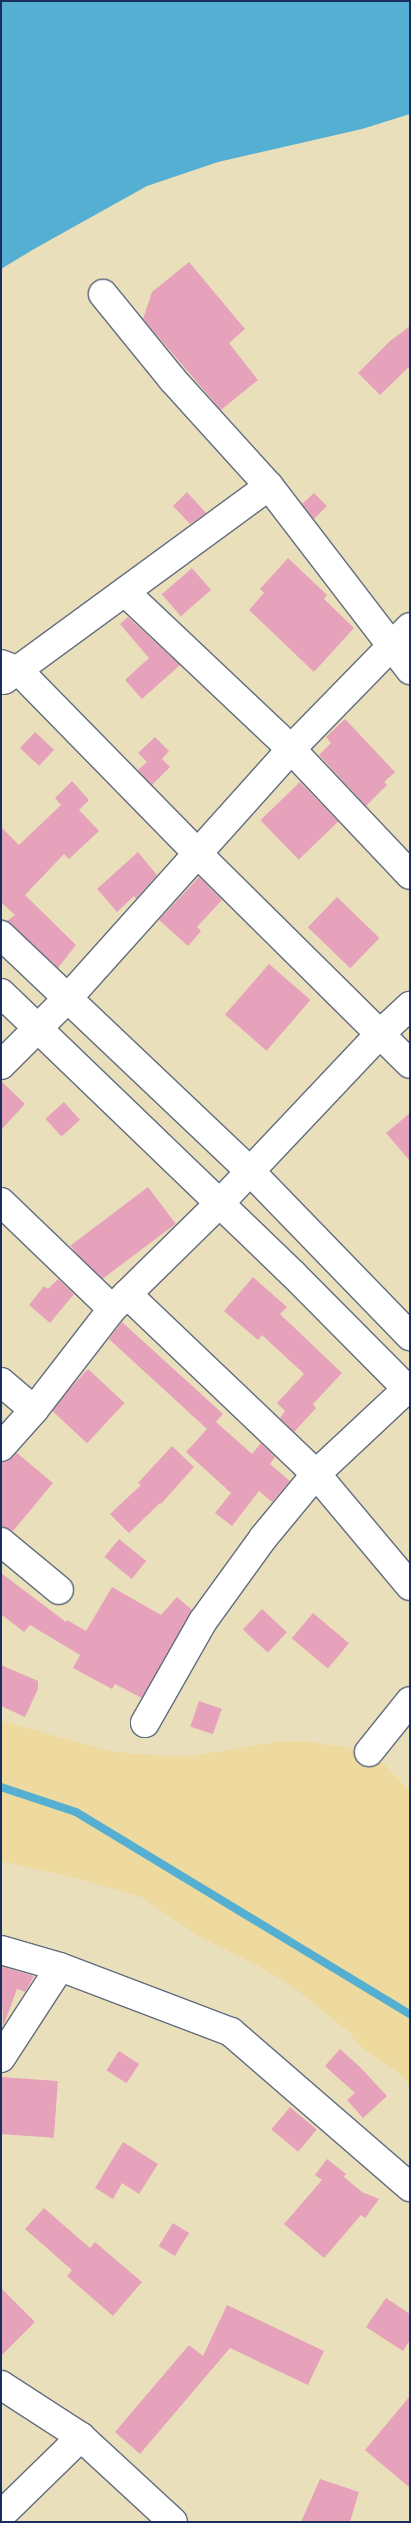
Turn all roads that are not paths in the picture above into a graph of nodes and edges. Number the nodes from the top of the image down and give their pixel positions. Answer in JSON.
{"nodes":[{"id":1,"x":103,"y":294,"type":"dead end"},
{"id":2,"x":269,"y":486,"type":"junction"},
{"id":3,"x":125,"y":592,"type":"junction"},
{"id":4,"x":410,"y":627,"type":"edge"},
{"id":5,"x":390,"y":646,"type":"junction"},
{"id":6,"x":410,"y":670,"type":"edge"},
{"id":7,"x":7,"y":672,"type":"edge"},
{"id":8,"x":291,"y":749,"type":"junction"},
{"id":9,"x":198,"y":854,"type":"junction"},
{"id":10,"x":410,"y":875,"type":"edge"},
{"id":11,"x":1,"y":935,"type":"edge"},
{"id":12,"x":1,"y":992,"type":"edge"},
{"id":13,"x":67,"y":999,"type":"junction"},
{"id":14,"x":410,"y":1006,"type":"edge"},
{"id":15,"x":39,"y":1028,"type":"junction"},
{"id":16,"x":381,"y":1034,"type":"junction"},
{"id":17,"x":410,"y":1064,"type":"edge"},
{"id":18,"x":1,"y":1065,"type":"edge"},
{"id":19,"x":250,"y":1171,"type":"junction"},
{"id":20,"x":1,"y":1202,"type":"edge"},
{"id":21,"x":220,"y":1203,"type":"junction"},
{"id":22,"x":120,"y":1302,"type":"junction"},
{"id":23,"x":410,"y":1336,"type":"edge"},
{"id":24,"x":1,"y":1382,"type":"edge"},
{"id":25,"x":409,"y":1389,"type":"edge"},
{"id":26,"x":34,"y":1410,"type":"junction"},
{"id":27,"x":1,"y":1447,"type":"edge"},
{"id":28,"x":316,"y":1474,"type":"junction"},
{"id":29,"x":1,"y":1542,"type":"edge"},
{"id":30,"x":410,"y":1586,"type":"edge"},
{"id":31,"x":59,"y":1590,"type":"dead end"},
{"id":32,"x":410,"y":1701,"type":"edge"},
{"id":33,"x":145,"y":1723,"type":"dead end"},
{"id":34,"x":369,"y":1752,"type":"dead end"},
{"id":35,"x":1,"y":1950,"type":"edge"},
{"id":36,"x":60,"y":1967,"type":"junction"},
{"id":37,"x":1,"y":2058,"type":"edge"},
{"id":38,"x":410,"y":2187,"type":"edge"},
{"id":39,"x":1,"y":2385,"type":"edge"},
{"id":40,"x":81,"y":2438,"type":"junction"},
{"id":41,"x":1,"y":2516,"type":"edge"},
{"id":42,"x":173,"y":2522,"type":"edge"}],
"edges":[{"from":1,"to":2,"type":"street"},
{"from":2,"to":3,"type":"street"},
{"from":2,"to":5,"type":"street"},
{"from":3,"to":7,"type":"street"},
{"from":3,"to":8,"type":"street"},
{"from":4,"to":5,"type":"street"},
{"from":5,"to":6,"type":"street"},
{"from":5,"to":8,"type":"street"},
{"from":7,"to":9,"type":"street"},
{"from":8,"to":9,"type":"street"},
{"from":8,"to":10,"type":"street"},
{"from":9,"to":13,"type":"street"},
{"from":9,"to":16,"type":"street"},
{"from":11,"to":13,"type":"street"},
{"from":12,"to":15,"type":"street"},
{"from":13,"to":15,"type":"street"},
{"from":13,"to":19,"type":"street"},
{"from":14,"to":16,"type":"street"},
{"from":15,"to":18,"type":"street"},
{"from":15,"to":21,"type":"street"},
{"from":16,"to":17,"type":"street"},
{"from":16,"to":19,"type":"street"},
{"from":19,"to":21,"type":"street"},
{"from":19,"to":23,"type":"street"},
{"from":20,"to":22,"type":"street"},
{"from":21,"to":22,"type":"street"},
{"from":21,"to":25,"type":"street"},
{"from":22,"to":26,"type":"street"},
{"from":22,"to":28,"type":"street"},
{"from":24,"to":26,"type":"street"},
{"from":25,"to":28,"type":"street"},
{"from":26,"to":27,"type":"street"},
{"from":28,"to":30,"type":"street"},
{"from":28,"to":33,"type":"street"},
{"from":29,"to":31,"type":"street"},
{"from":32,"to":34,"type":"street"},
{"from":35,"to":36,"type":"street"},
{"from":36,"to":37,"type":"street"},
{"from":36,"to":38,"type":"street"},
{"from":39,"to":40,"type":"street"},
{"from":40,"to":41,"type":"street"},
{"from":40,"to":42,"type":"street"}]}
